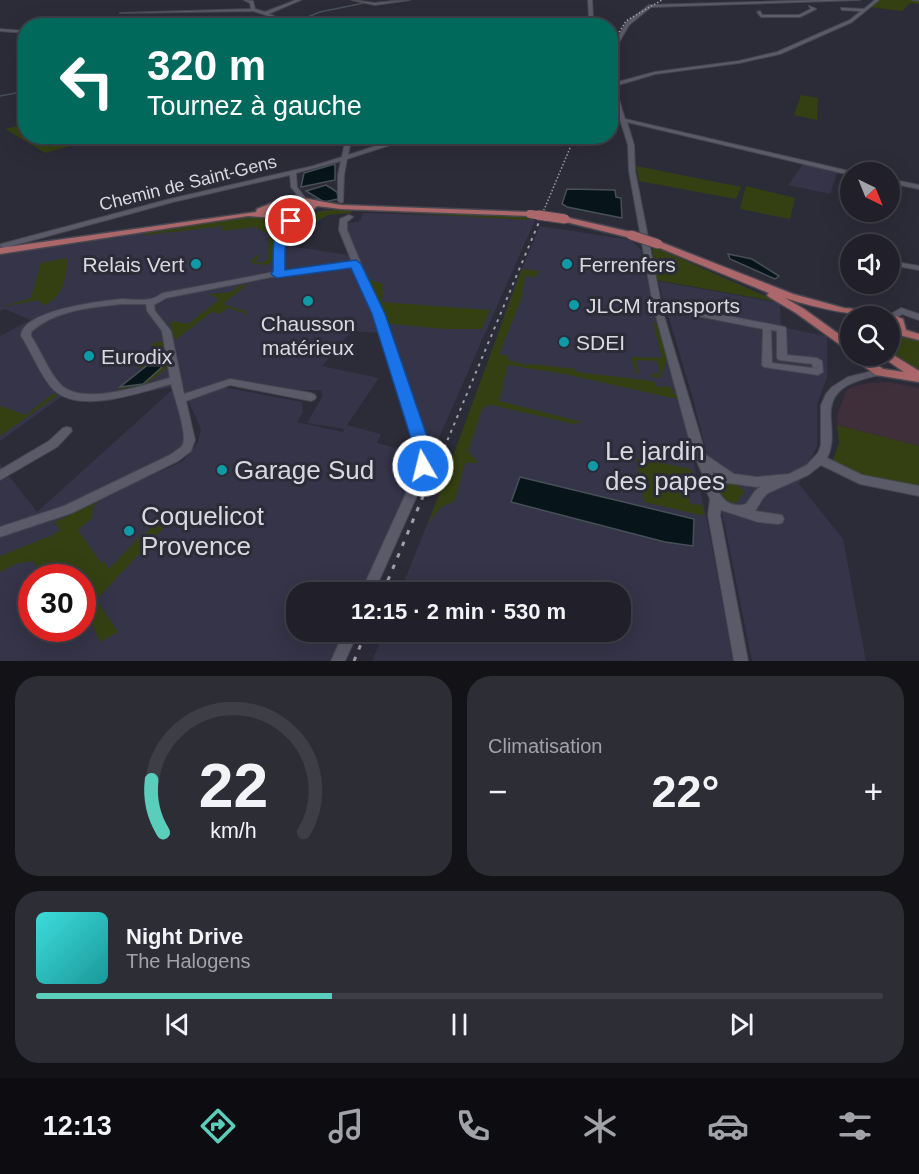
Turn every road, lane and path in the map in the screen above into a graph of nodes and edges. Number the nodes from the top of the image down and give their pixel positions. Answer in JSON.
{"nodes":[{"id":1,"x":246,"y":0,"type":"edge"},
{"id":2,"x":299,"y":0,"type":"edge"},
{"id":3,"x":354,"y":0,"type":"edge"},
{"id":4,"x":408,"y":0,"type":"edge"},
{"id":5,"x":590,"y":0,"type":"edge"},
{"id":6,"x":858,"y":0,"type":"edge"},
{"id":7,"x":876,"y":0,"type":"edge"},
{"id":8,"x":777,"y":1,"type":"edge"},
{"id":9,"x":797,"y":1,"type":"edge"},
{"id":10,"x":810,"y":7,"type":"junction"},
{"id":11,"x":866,"y":8,"type":"junction"},
{"id":12,"x":842,"y":9,"type":"dead end"},
{"id":13,"x":253,"y":10,"type":"junction"},
{"id":14,"x":122,"y":13,"type":"dead end"},
{"id":15,"x":264,"y":14,"type":"junction"},
{"id":16,"x":268,"y":18,"type":"edge"},
{"id":17,"x":591,"y":18,"type":"edge"},
{"id":18,"x":0,"y":30,"type":"edge"},
{"id":19,"x":18,"y":31,"type":"edge"},
{"id":20,"x":618,"y":39,"type":"edge"},
{"id":21,"x":618,"y":82,"type":"edge"},
{"id":22,"x":618,"y":103,"type":"edge"},
{"id":23,"x":624,"y":120,"type":"junction"},
{"id":24,"x":347,"y":144,"type":"edge"},
{"id":25,"x":389,"y":144,"type":"edge"},
{"id":26,"x":343,"y":158,"type":"junction"},
{"id":27,"x":840,"y":171,"type":"edge"},
{"id":28,"x":293,"y":172,"type":"junction"},
{"id":29,"x":900,"y":183,"type":"edge"},
{"id":30,"x":294,"y":187,"type":"junction"},
{"id":31,"x":919,"y":187,"type":"edge"},
{"id":32,"x":282,"y":200,"type":"junction"},
{"id":33,"x":308,"y":204,"type":"junction"},
{"id":34,"x":341,"y":204,"type":"junction"},
{"id":35,"x":275,"y":212,"type":"junction"},
{"id":36,"x":298,"y":216,"type":"junction"},
{"id":37,"x":349,"y":218,"type":"dead end"},
{"id":38,"x":284,"y":228,"type":"junction"},
{"id":39,"x":2,"y":248,"type":"edge"},
{"id":40,"x":356,"y":264,"type":"junction"},
{"id":41,"x":900,"y":264,"type":"edge"},
{"id":42,"x":919,"y":268,"type":"edge"},
{"id":43,"x":720,"y":270,"type":"junction"},
{"id":44,"x":277,"y":274,"type":"junction"},
{"id":45,"x":152,"y":302,"type":"junction"},
{"id":46,"x":657,"y":305,"type":"junction"},
{"id":47,"x":838,"y":309,"type":"edge"},
{"id":48,"x":900,"y":314,"type":"edge"},
{"id":49,"x":919,"y":317,"type":"edge"},
{"id":50,"x":767,"y":327,"type":"junction"},
{"id":51,"x":900,"y":328,"type":"edge"},
{"id":52,"x":919,"y":336,"type":"edge"},
{"id":53,"x":840,"y":340,"type":"edge"},
{"id":54,"x":860,"y":366,"type":"edge"},
{"id":55,"x":873,"y":366,"type":"edge"},
{"id":56,"x":895,"y":366,"type":"edge"},
{"id":57,"x":897,"y":369,"type":"junction"},
{"id":58,"x":880,"y":372,"type":"junction"},
{"id":59,"x":857,"y":376,"type":"junction"},
{"id":60,"x":919,"y":377,"type":"edge"},
{"id":61,"x":175,"y":380,"type":"junction"},
{"id":62,"x":311,"y":397,"type":"dead end"},
{"id":63,"x":180,"y":399,"type":"junction"},
{"id":64,"x":67,"y":431,"type":"dead end"},
{"id":65,"x":700,"y":456,"type":"junction"},
{"id":66,"x":820,"y":459,"type":"junction"},
{"id":67,"x":0,"y":476,"type":"edge"},
{"id":68,"x":792,"y":478,"type":"junction"},
{"id":69,"x":735,"y":479,"type":"junction"},
{"id":70,"x":713,"y":486,"type":"junction"},
{"id":71,"x":919,"y":491,"type":"edge"},
{"id":72,"x":716,"y":499,"type":"junction"},
{"id":73,"x":754,"y":502,"type":"junction"},
{"id":74,"x":738,"y":511,"type":"junction"},
{"id":75,"x":0,"y":532,"type":"edge"},
{"id":76,"x":718,"y":536,"type":"junction"},
{"id":77,"x":372,"y":582,"type":"edge"},
{"id":78,"x":347,"y":642,"type":"edge"},
{"id":79,"x":338,"y":661,"type":"edge"},
{"id":80,"x":741,"y":661,"type":"edge"}],
"edges":[{"from":1,"to":13,"type":"street"},
{"from":2,"to":15,"type":"street"},
{"from":3,"to":4,"type":"street"},
{"from":5,"to":17,"type":"street"},
{"from":6,"to":9,"type":"street"},
{"from":7,"to":11,"type":"street"},
{"from":8,"to":9,"type":"street"},
{"from":8,"to":20,"type":"street"},
{"from":10,"to":10,"type":"street"},
{"from":10,"to":11,"type":"street"},
{"from":11,"to":12,"type":"street"},
{"from":11,"to":21,"type":"street"},
{"from":13,"to":14,"type":"street"},
{"from":13,"to":15,"type":"street"},
{"from":15,"to":16,"type":"street"},
{"from":18,"to":19,"type":"street"},
{"from":22,"to":23,"type":"street"},
{"from":23,"to":27,"type":"street"},
{"from":23,"to":46,"type":"street"},
{"from":24,"to":26,"type":"street"},
{"from":25,"to":26,"type":"street","name":"Chemin de Saint-Gens"},
{"from":26,"to":28,"type":"street","name":"Chemin de Saint-Gens"},
{"from":26,"to":34,"type":"street"},
{"from":28,"to":30,"type":"street"},
{"from":28,"to":39,"type":"street","name":"Chemin de Saint-Gens"},
{"from":29,"to":31,"type":"street"},
{"from":30,"to":32,"type":"street"},
{"from":30,"to":33,"type":"street"},
{"from":32,"to":33,"type":"main road"},
{"from":32,"to":35,"type":"main road"},
{"from":33,"to":34,"type":"main road"},
{"from":33,"to":36,"type":"main road"},
{"from":34,"to":43,"type":"main road","bridge":true},
{"from":35,"to":36,"type":"main road"},
{"from":35,"to":38,"type":"street"},
{"from":35,"to":39,"type":"main road"},
{"from":36,"to":38,"type":"street"},
{"from":37,"to":40,"type":"street"},
{"from":38,"to":44,"type":"street"},
{"from":40,"to":44,"type":"street"},
{"from":40,"to":77,"type":"street"},
{"from":41,"to":42,"type":"street"},
{"from":43,"to":47,"type":"main road"},
{"from":43,"to":53,"type":"main road"},
{"from":44,"to":45,"type":"street"},
{"from":45,"to":61,"type":"street"},
{"from":45,"to":61,"type":"street"},
{"from":46,"to":50,"type":"street"},
{"from":46,"to":65,"type":"street"},
{"from":48,"to":49,"type":"street"},
{"from":50,"to":50,"type":"street"},
{"from":51,"to":52,"type":"main road"},
{"from":54,"to":59,"type":"street"},
{"from":55,"to":58,"type":"main road"},
{"from":56,"to":57,"type":"main road"},
{"from":57,"to":58,"type":"main road"},
{"from":57,"to":60,"type":"main road"},
{"from":58,"to":59,"type":"street"},
{"from":59,"to":66,"type":"street"},
{"from":61,"to":63,"type":"street"},
{"from":62,"to":63,"type":"street"},
{"from":63,"to":75,"type":"street"},
{"from":64,"to":67,"type":"street"},
{"from":65,"to":69,"type":"street"},
{"from":65,"to":70,"type":"street"},
{"from":66,"to":68,"type":"street"},
{"from":66,"to":71,"type":"street"},
{"from":68,"to":69,"type":"street"},
{"from":68,"to":73,"type":"street"},
{"from":69,"to":70,"type":"street"},
{"from":69,"to":73,"type":"street"},
{"from":70,"to":72,"type":"street"},
{"from":72,"to":74,"type":"street"},
{"from":72,"to":76,"type":"street"},
{"from":73,"to":74,"type":"street"},
{"from":73,"to":74,"type":"street"},
{"from":74,"to":76,"type":"street"},
{"from":76,"to":80,"type":"street"},
{"from":78,"to":79,"type":"street"}]}
